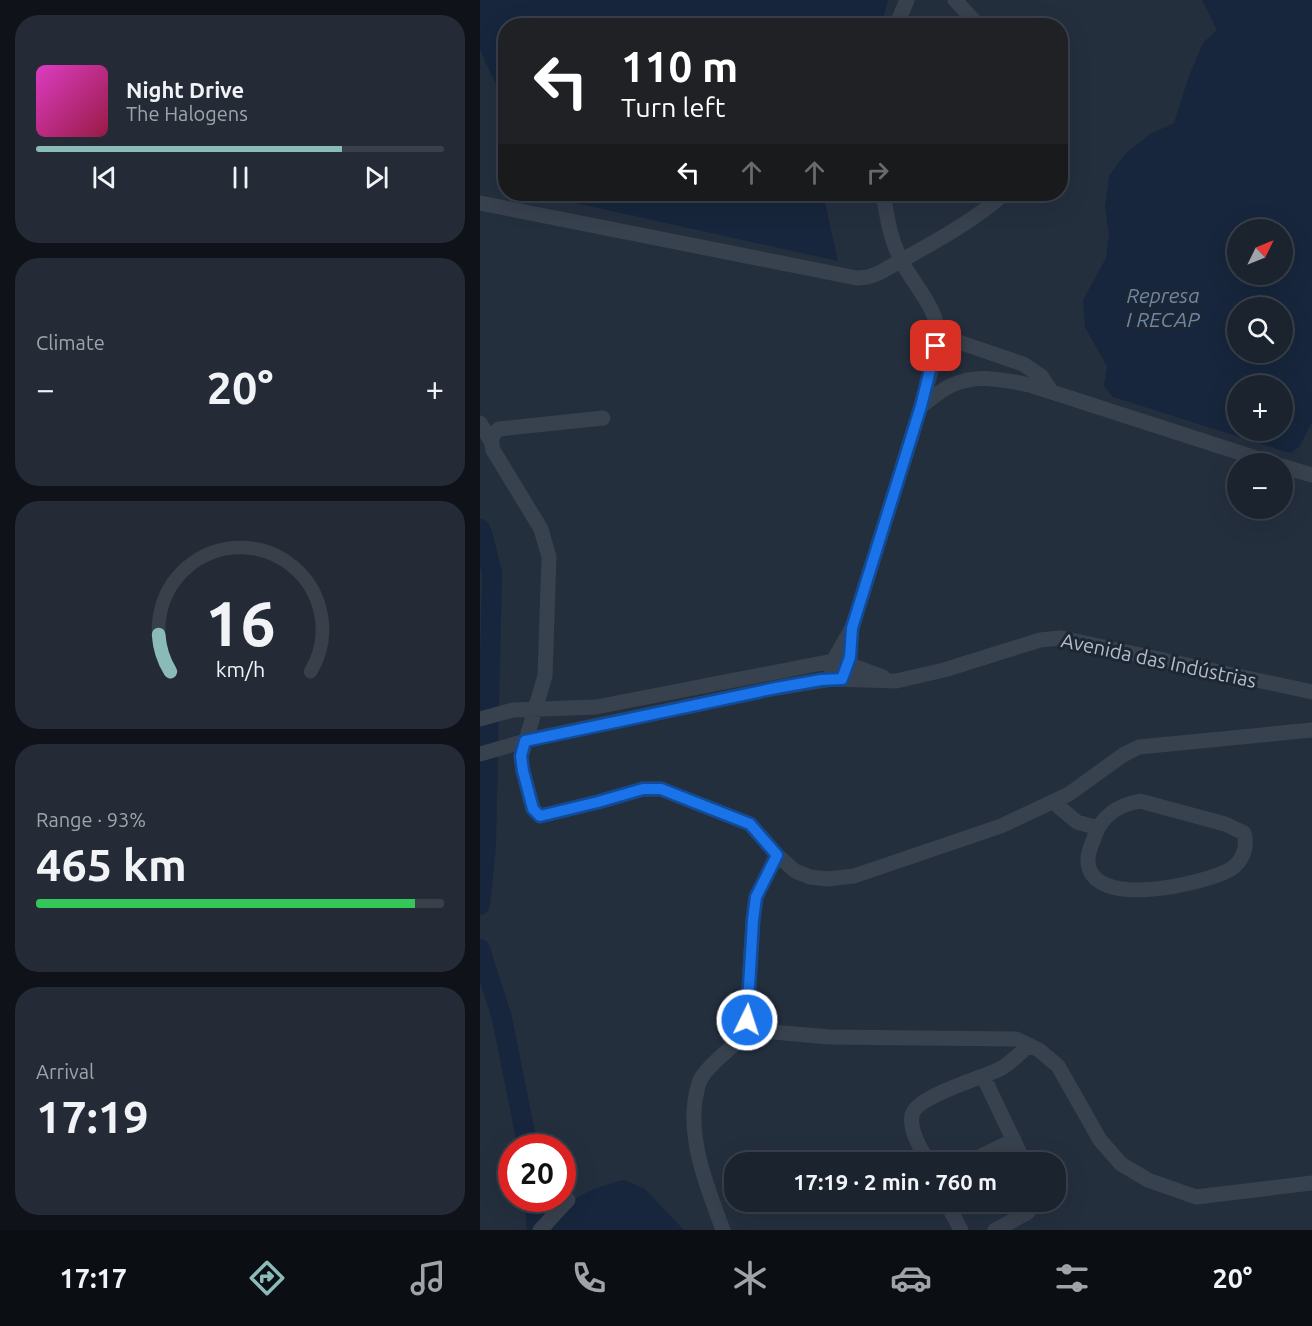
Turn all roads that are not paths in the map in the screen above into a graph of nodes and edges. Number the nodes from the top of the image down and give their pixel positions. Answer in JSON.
{"nodes":[{"id":1,"x":907,"y":0,"type":"edge"},
{"id":2,"x":955,"y":0,"type":"edge"},
{"id":3,"x":899,"y":18,"type":"edge"},
{"id":4,"x":972,"y":18,"type":"edge"},
{"id":5,"x":884,"y":201,"type":"edge"},
{"id":6,"x":996,"y":201,"type":"edge"},
{"id":7,"x":480,"y":203,"type":"edge"},
{"id":8,"x":901,"y":261,"type":"junction"},
{"id":9,"x":938,"y":335,"type":"junction"},
{"id":10,"x":1051,"y":391,"type":"junction"},
{"id":11,"x":921,"y":406,"type":"junction"},
{"id":12,"x":603,"y":418,"type":"dead end"},
{"id":13,"x":480,"y":423,"type":"edge"},
{"id":14,"x":492,"y":441,"type":"junction"},
{"id":15,"x":1241,"y":453,"type":"edge"},
{"id":16,"x":1293,"y":470,"type":"edge"},
{"id":17,"x":1312,"y":476,"type":"edge"},
{"id":18,"x":839,"y":671,"type":"junction"},
{"id":19,"x":1312,"y":692,"type":"edge"},
{"id":20,"x":536,"y":708,"type":"junction"},
{"id":21,"x":480,"y":719,"type":"edge"},
{"id":22,"x":1312,"y":730,"type":"edge"},
{"id":23,"x":525,"y":741,"type":"junction"},
{"id":24,"x":480,"y":754,"type":"edge"},
{"id":25,"x":1053,"y":802,"type":"junction"},
{"id":26,"x":1098,"y":828,"type":"junction"},
{"id":27,"x":777,"y":855,"type":"junction"},
{"id":28,"x":755,"y":1027,"type":"junction"},
{"id":29,"x":1029,"y":1046,"type":"junction"},
{"id":30,"x":983,"y":1076,"type":"junction"},
{"id":31,"x":1014,"y":1140,"type":"junction"},
{"id":32,"x":922,"y":1152,"type":"edge"},
{"id":33,"x":989,"y":1152,"type":"edge"},
{"id":34,"x":1019,"y":1152,"type":"edge"},
{"id":35,"x":1312,"y":1183,"type":"edge"},
{"id":36,"x":556,"y":1212,"type":"edge"},
{"id":37,"x":951,"y":1212,"type":"edge"},
{"id":38,"x":1027,"y":1212,"type":"edge"},
{"id":39,"x":544,"y":1225,"type":"edge"},
{"id":40,"x":723,"y":1230,"type":"edge"},
{"id":41,"x":961,"y":1230,"type":"edge"},
{"id":42,"x":995,"y":1230,"type":"edge"}],
"edges":[{"from":1,"to":3,"type":"lane"},
{"from":2,"to":4,"type":"lane"},
{"from":5,"to":8,"type":"lane"},
{"from":6,"to":8,"type":"lane"},
{"from":7,"to":8,"type":"lane"},
{"from":8,"to":9,"type":"lane"},
{"from":9,"to":10,"type":"lane"},
{"from":9,"to":11,"type":"lane"},
{"from":10,"to":11,"type":"lane"},
{"from":10,"to":15,"type":"lane"},
{"from":11,"to":18,"type":"lane"},
{"from":12,"to":14,"type":"lane"},
{"from":13,"to":14,"type":"lane"},
{"from":14,"to":20,"type":"lane"},
{"from":16,"to":17,"type":"lane"},
{"from":18,"to":19,"type":"lane","name":"Avenida das Indústrias"},
{"from":18,"to":20,"type":"lane","name":"Avenida das Indústrias"},
{"from":18,"to":23,"type":"lane","name":"Avenida das Indústrias"},
{"from":20,"to":21,"type":"lane","name":"Avenida das Indústrias"},
{"from":20,"to":23,"type":"lane"},
{"from":22,"to":25,"type":"lane"},
{"from":23,"to":24,"type":"lane","name":"Avenida das Indústrias"},
{"from":23,"to":27,"type":"lane"},
{"from":25,"to":26,"type":"lane"},
{"from":25,"to":27,"type":"lane"},
{"from":26,"to":26,"type":"lane"},
{"from":27,"to":28,"type":"lane"},
{"from":28,"to":29,"type":"lane"},
{"from":28,"to":40,"type":"lane"},
{"from":29,"to":30,"type":"lane"},
{"from":29,"to":35,"type":"lane"},
{"from":30,"to":31,"type":"lane"},
{"from":30,"to":32,"type":"lane"},
{"from":31,"to":33,"type":"lane"},
{"from":31,"to":34,"type":"lane"},
{"from":36,"to":39,"type":"lane"},
{"from":37,"to":41,"type":"lane"},
{"from":38,"to":42,"type":"lane"}]}
